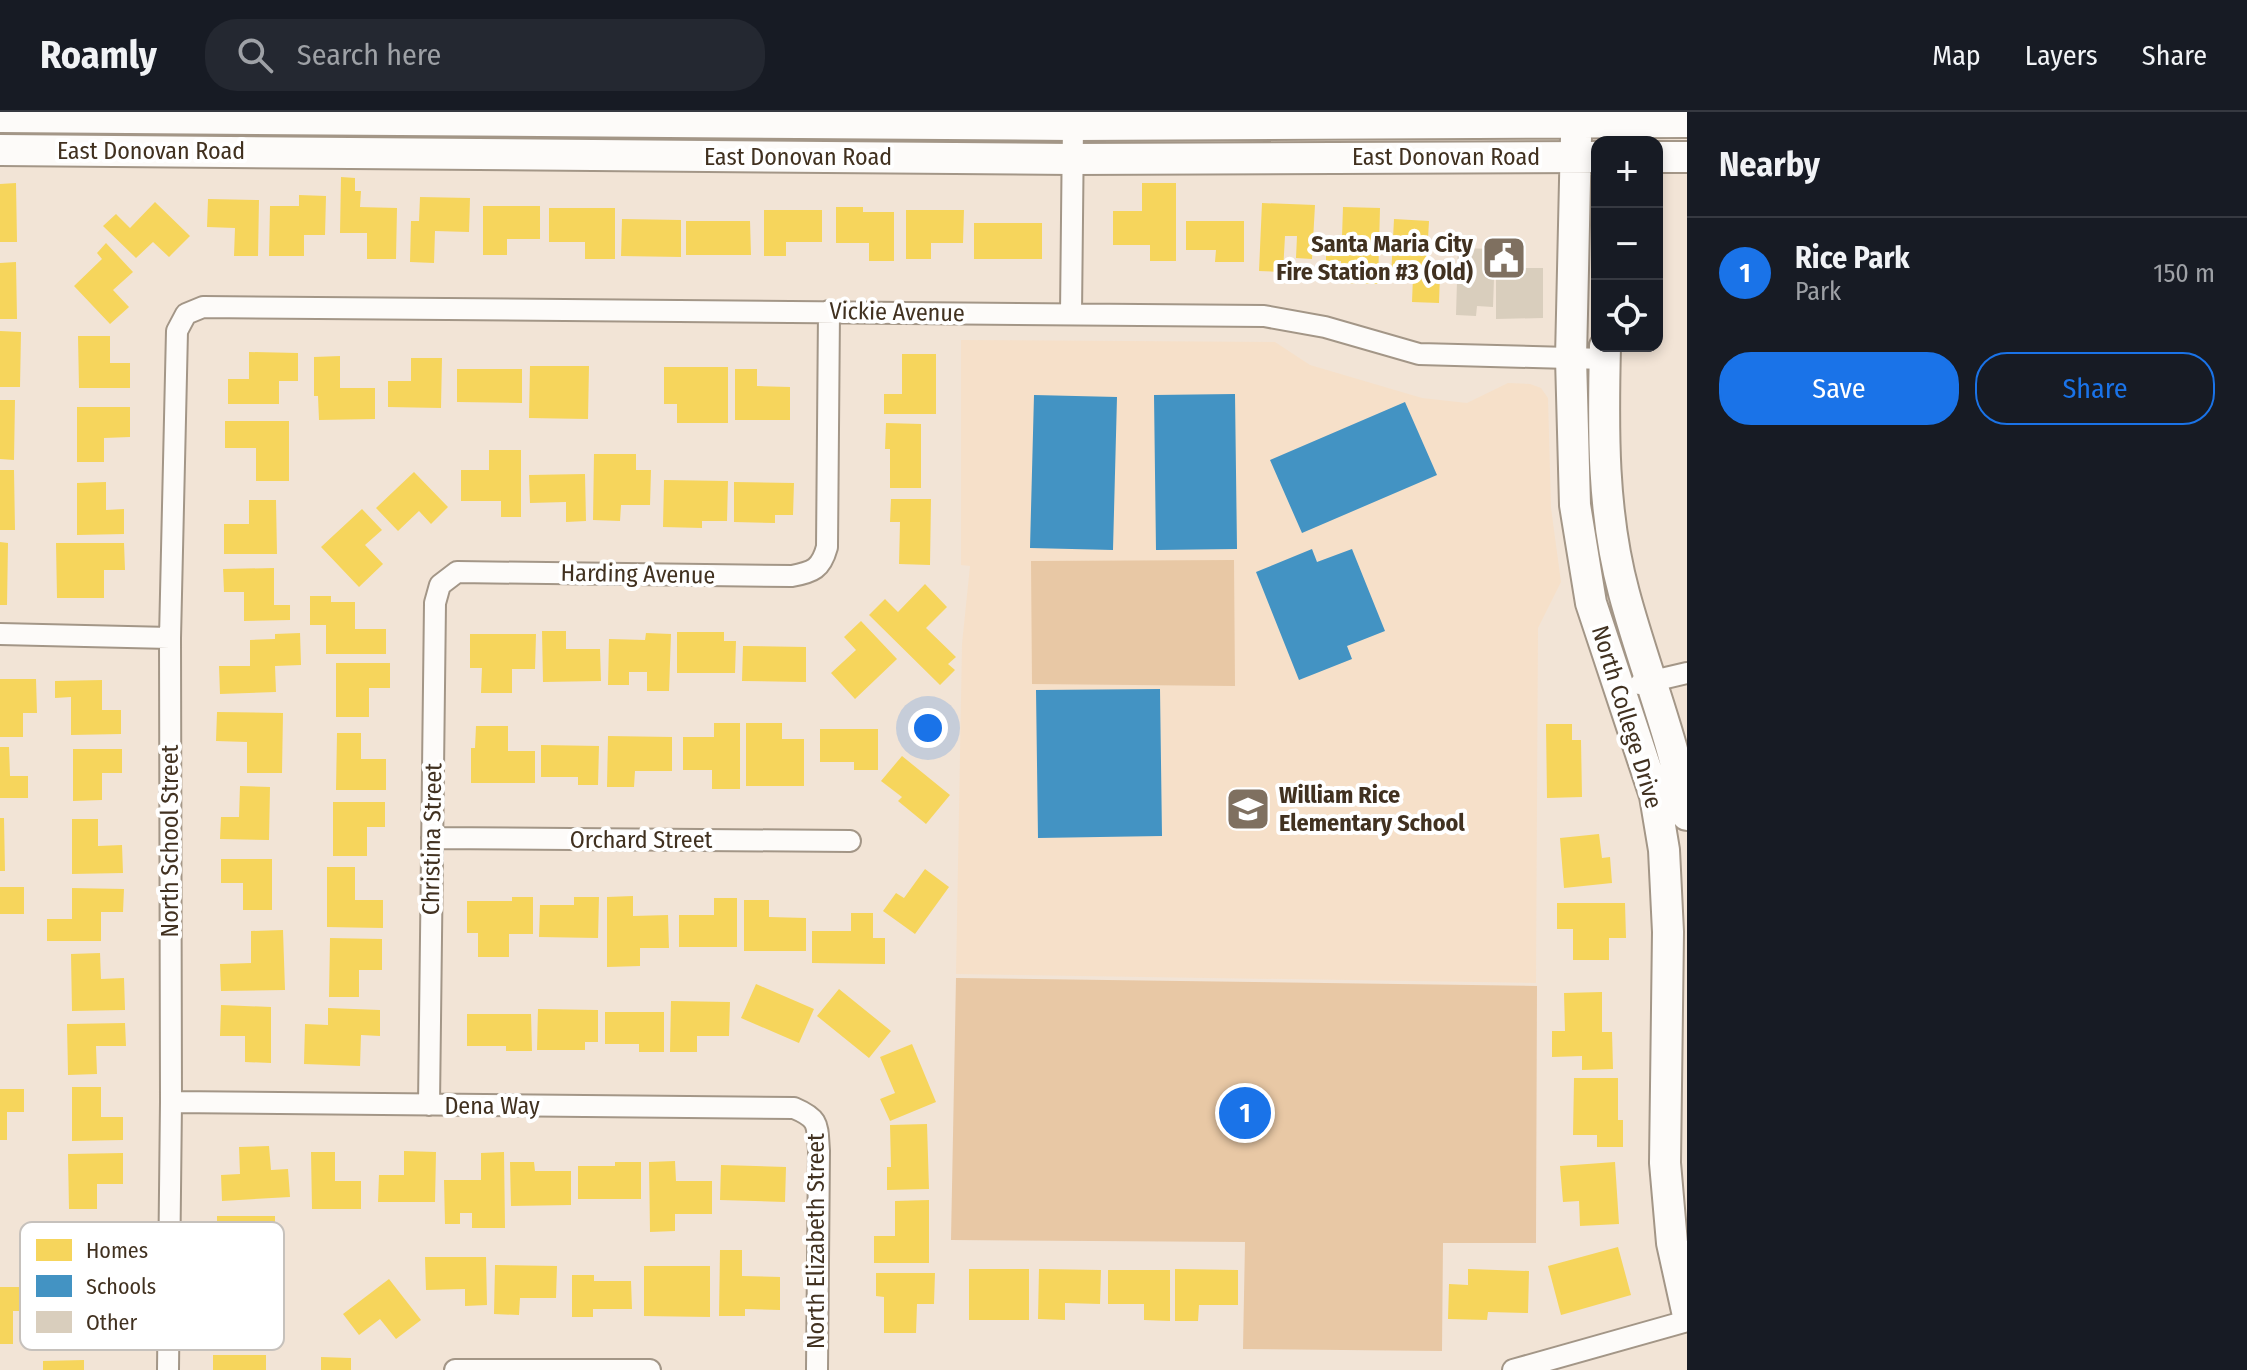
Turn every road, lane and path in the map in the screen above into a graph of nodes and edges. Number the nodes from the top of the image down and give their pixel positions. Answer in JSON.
{"nodes":[{"id":1,"x":0,"y":117,"type":"edge"},
{"id":2,"x":1248,"y":119,"type":"edge"},
{"id":3,"x":1687,"y":122,"type":"edge"},
{"id":4,"x":1576,"y":123,"type":"junction"},
{"id":5,"x":1073,"y":125,"type":"junction"},
{"id":6,"x":1610,"y":132,"type":"edge"},
{"id":7,"x":0,"y":150,"type":"edge"},
{"id":8,"x":1248,"y":157,"type":"junction"},
{"id":9,"x":1586,"y":157,"type":"edge"},
{"id":10,"x":1663,"y":157,"type":"edge"},
{"id":11,"x":1687,"y":157,"type":"edge"},
{"id":12,"x":1072,"y":159,"type":"junction"},
{"id":13,"x":829,"y":311,"type":"junction"},
{"id":14,"x":186,"y":314,"type":"joint"},
{"id":15,"x":1071,"y":314,"type":"junction"},
{"id":16,"x":1605,"y":353,"type":"edge"},
{"id":17,"x":1571,"y":358,"type":"junction"},
{"id":18,"x":448,"y":576,"type":"joint"},
{"id":19,"x":0,"y":634,"type":"edge"},
{"id":20,"x":170,"y":638,"type":"junction"},
{"id":21,"x":1687,"y":673,"type":"edge"},
{"id":22,"x":1652,"y":680,"type":"junction"},
{"id":23,"x":1622,"y":691,"type":"junction"},
{"id":24,"x":1687,"y":815,"type":"edge"},
{"id":25,"x":432,"y":838,"type":"junction"},
{"id":26,"x":850,"y":841,"type":"dead end"},
{"id":27,"x":1677,"y":932,"type":"edge"},
{"id":28,"x":171,"y":1102,"type":"junction"},
{"id":29,"x":429,"y":1105,"type":"junction"},
{"id":30,"x":811,"y":1115,"type":"joint"},
{"id":31,"x":170,"y":1222,"type":"edge"},
{"id":32,"x":1687,"y":1311,"type":"edge"},
{"id":33,"x":1687,"y":1321,"type":"edge"},
{"id":34,"x":168,"y":1350,"type":"edge"},
{"id":35,"x":168,"y":1370,"type":"edge"},
{"id":36,"x":455,"y":1370,"type":"edge"},
{"id":37,"x":650,"y":1370,"type":"edge"},
{"id":38,"x":817,"y":1370,"type":"edge"},
{"id":39,"x":1513,"y":1370,"type":"edge"}],
"edges":[{"from":1,"to":5,"type":"main road","name":"East Donovan Road"},
{"from":2,"to":4,"type":"main road","name":"East Donovan Road"},
{"from":2,"to":5,"type":"main road","name":"East Donovan Road"},
{"from":2,"to":8,"type":"street"},
{"from":3,"to":6,"type":"main road","name":"East Donovan Road"},
{"from":4,"to":6,"type":"main road","name":"East Donovan Road"},
{"from":4,"to":9,"type":"main road","name":"North College Drive"},
{"from":5,"to":12,"type":"street"},
{"from":7,"to":12,"type":"main road","name":"East Donovan Road"},
{"from":8,"to":9,"type":"main road","name":"East Donovan Road"},
{"from":8,"to":12,"type":"main road","name":"East Donovan Road"},
{"from":9,"to":17,"type":"main road","name":"North College Drive"},
{"from":10,"to":11,"type":"main road"},
{"from":12,"to":15,"type":"street"},
{"from":13,"to":14,"type":"street","name":"Vickie Avenue"},
{"from":13,"to":15,"type":"street","name":"Vickie Avenue"},
{"from":13,"to":18,"type":"street","name":"Harding Avenue"},
{"from":14,"to":20,"type":"street","name":"North School Street"},
{"from":15,"to":17,"type":"street","name":"Vickie Avenue"},
{"from":16,"to":17,"type":"street","name":"Vickie Avenue"},
{"from":16,"to":22,"type":"main road","name":"North College Drive"},
{"from":17,"to":23,"type":"main road","name":"North College Drive"},
{"from":18,"to":25,"type":"street","name":"Christina Street"},
{"from":19,"to":20,"type":"street"},
{"from":20,"to":28,"type":"street","name":"North School Street"},
{"from":21,"to":22,"type":"street"},
{"from":22,"to":23,"type":"street"},
{"from":22,"to":24,"type":"main road","name":"North College Drive"},
{"from":23,"to":27,"type":"main road","name":"North College Drive"},
{"from":25,"to":26,"type":"street","name":"Orchard Street"},
{"from":25,"to":29,"type":"street","name":"Christina Street"},
{"from":27,"to":32,"type":"main road","name":"North College Drive"},
{"from":28,"to":29,"type":"street","name":"Dena Way"},
{"from":28,"to":31,"type":"street","name":"North School Street"},
{"from":29,"to":30,"type":"street","name":"Dena Way"},
{"from":30,"to":38,"type":"street","name":"North Elizabeth Street"},
{"from":33,"to":39,"type":"street"},
{"from":34,"to":35,"type":"street","name":"North School Street"},
{"from":36,"to":37,"type":"street"}]}
